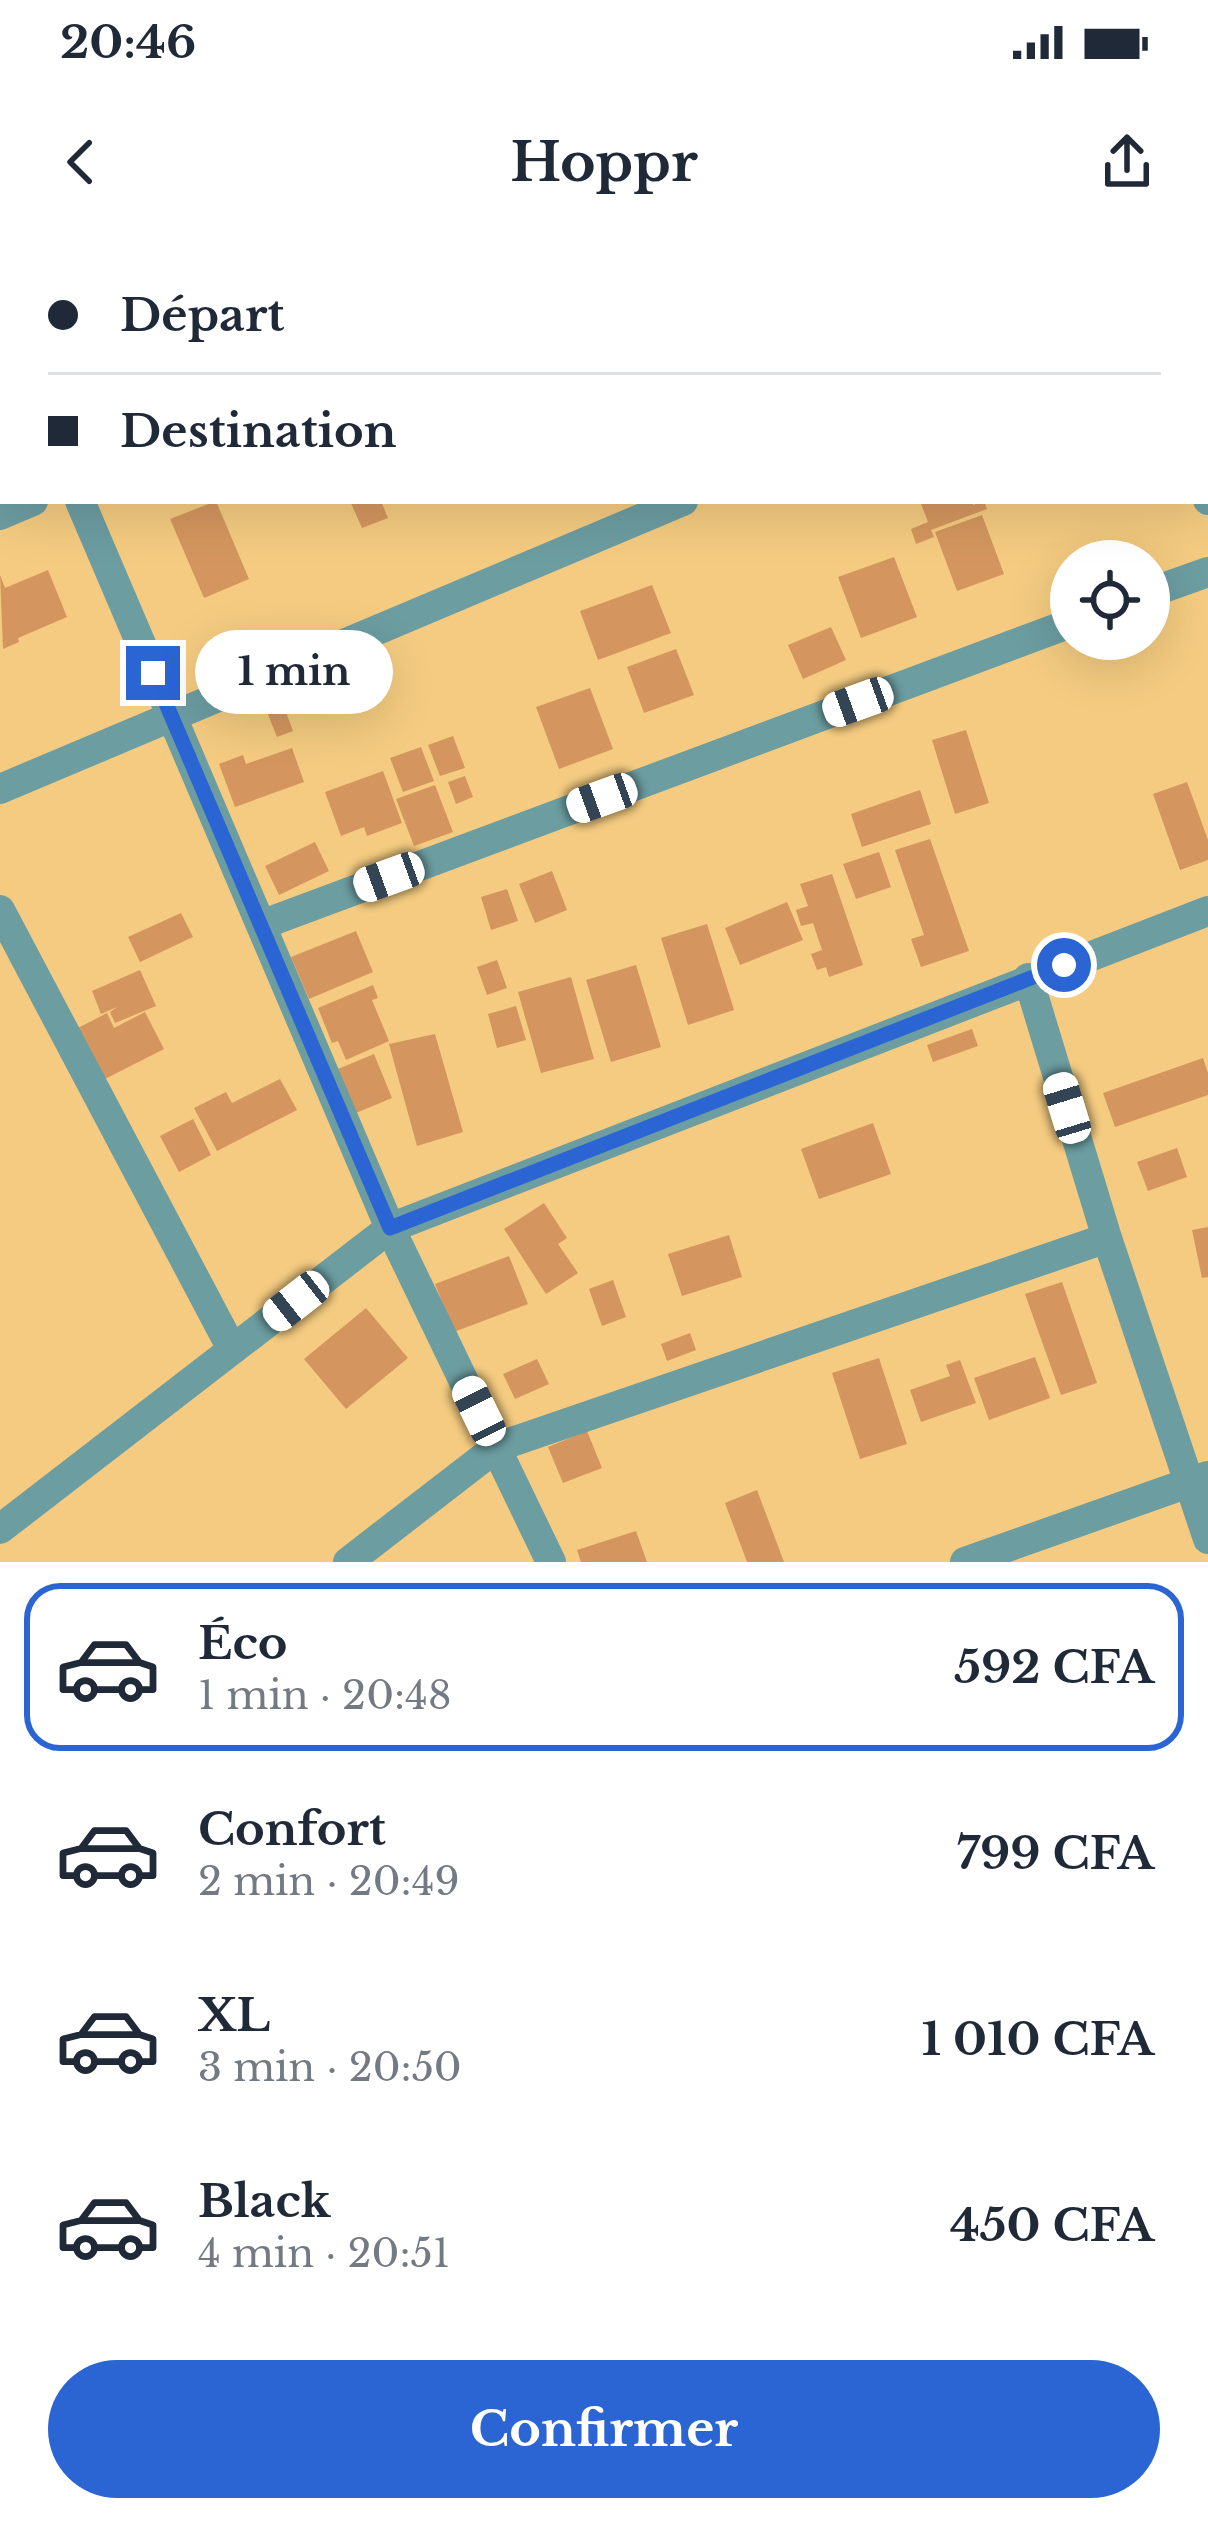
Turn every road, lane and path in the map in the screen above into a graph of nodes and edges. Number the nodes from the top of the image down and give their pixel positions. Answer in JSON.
{"nodes":[{"id":1,"x":81,"y":504,"type":"edge"},
{"id":2,"x":676,"y":504,"type":"edge"},
{"id":3,"x":1208,"y":572,"type":"edge"},
{"id":4,"x":1170,"y":586,"type":"edge"},
{"id":5,"x":1050,"y":630,"type":"edge"},
{"id":6,"x":172,"y":716,"type":"junction"},
{"id":7,"x":0,"y":789,"type":"edge"},
{"id":8,"x":0,"y":910,"type":"edge"},
{"id":9,"x":1208,"y":911,"type":"edge"},
{"id":10,"x":261,"y":925,"type":"junction"},
{"id":11,"x":1028,"y":978,"type":"junction"},
{"id":12,"x":390,"y":1228,"type":"junction"},
{"id":13,"x":1107,"y":1238,"type":"junction"},
{"id":14,"x":232,"y":1349,"type":"junction"},
{"id":15,"x":497,"y":1447,"type":"junction"},
{"id":16,"x":1199,"y":1478,"type":"edge"},
{"id":17,"x":0,"y":1529,"type":"edge"},
{"id":18,"x":1208,"y":1539,"type":"edge"},
{"id":19,"x":348,"y":1562,"type":"edge"},
{"id":20,"x":551,"y":1562,"type":"edge"},
{"id":21,"x":965,"y":1562,"type":"edge"}],
"edges":[{"from":1,"to":6,"type":"street"},
{"from":2,"to":6,"type":"street"},
{"from":3,"to":4,"type":"street"},
{"from":5,"to":10,"type":"street"},
{"from":6,"to":7,"type":"street"},
{"from":6,"to":10,"type":"street"},
{"from":8,"to":14,"type":"street"},
{"from":9,"to":11,"type":"street"},
{"from":10,"to":12,"type":"street"},
{"from":11,"to":12,"type":"street"},
{"from":11,"to":13,"type":"street"},
{"from":12,"to":14,"type":"street"},
{"from":12,"to":15,"type":"street"},
{"from":13,"to":15,"type":"street"},
{"from":13,"to":16,"type":"street"},
{"from":14,"to":17,"type":"street"},
{"from":15,"to":19,"type":"street"},
{"from":15,"to":20,"type":"street"},
{"from":16,"to":18,"type":"street"},
{"from":16,"to":21,"type":"street"}]}
